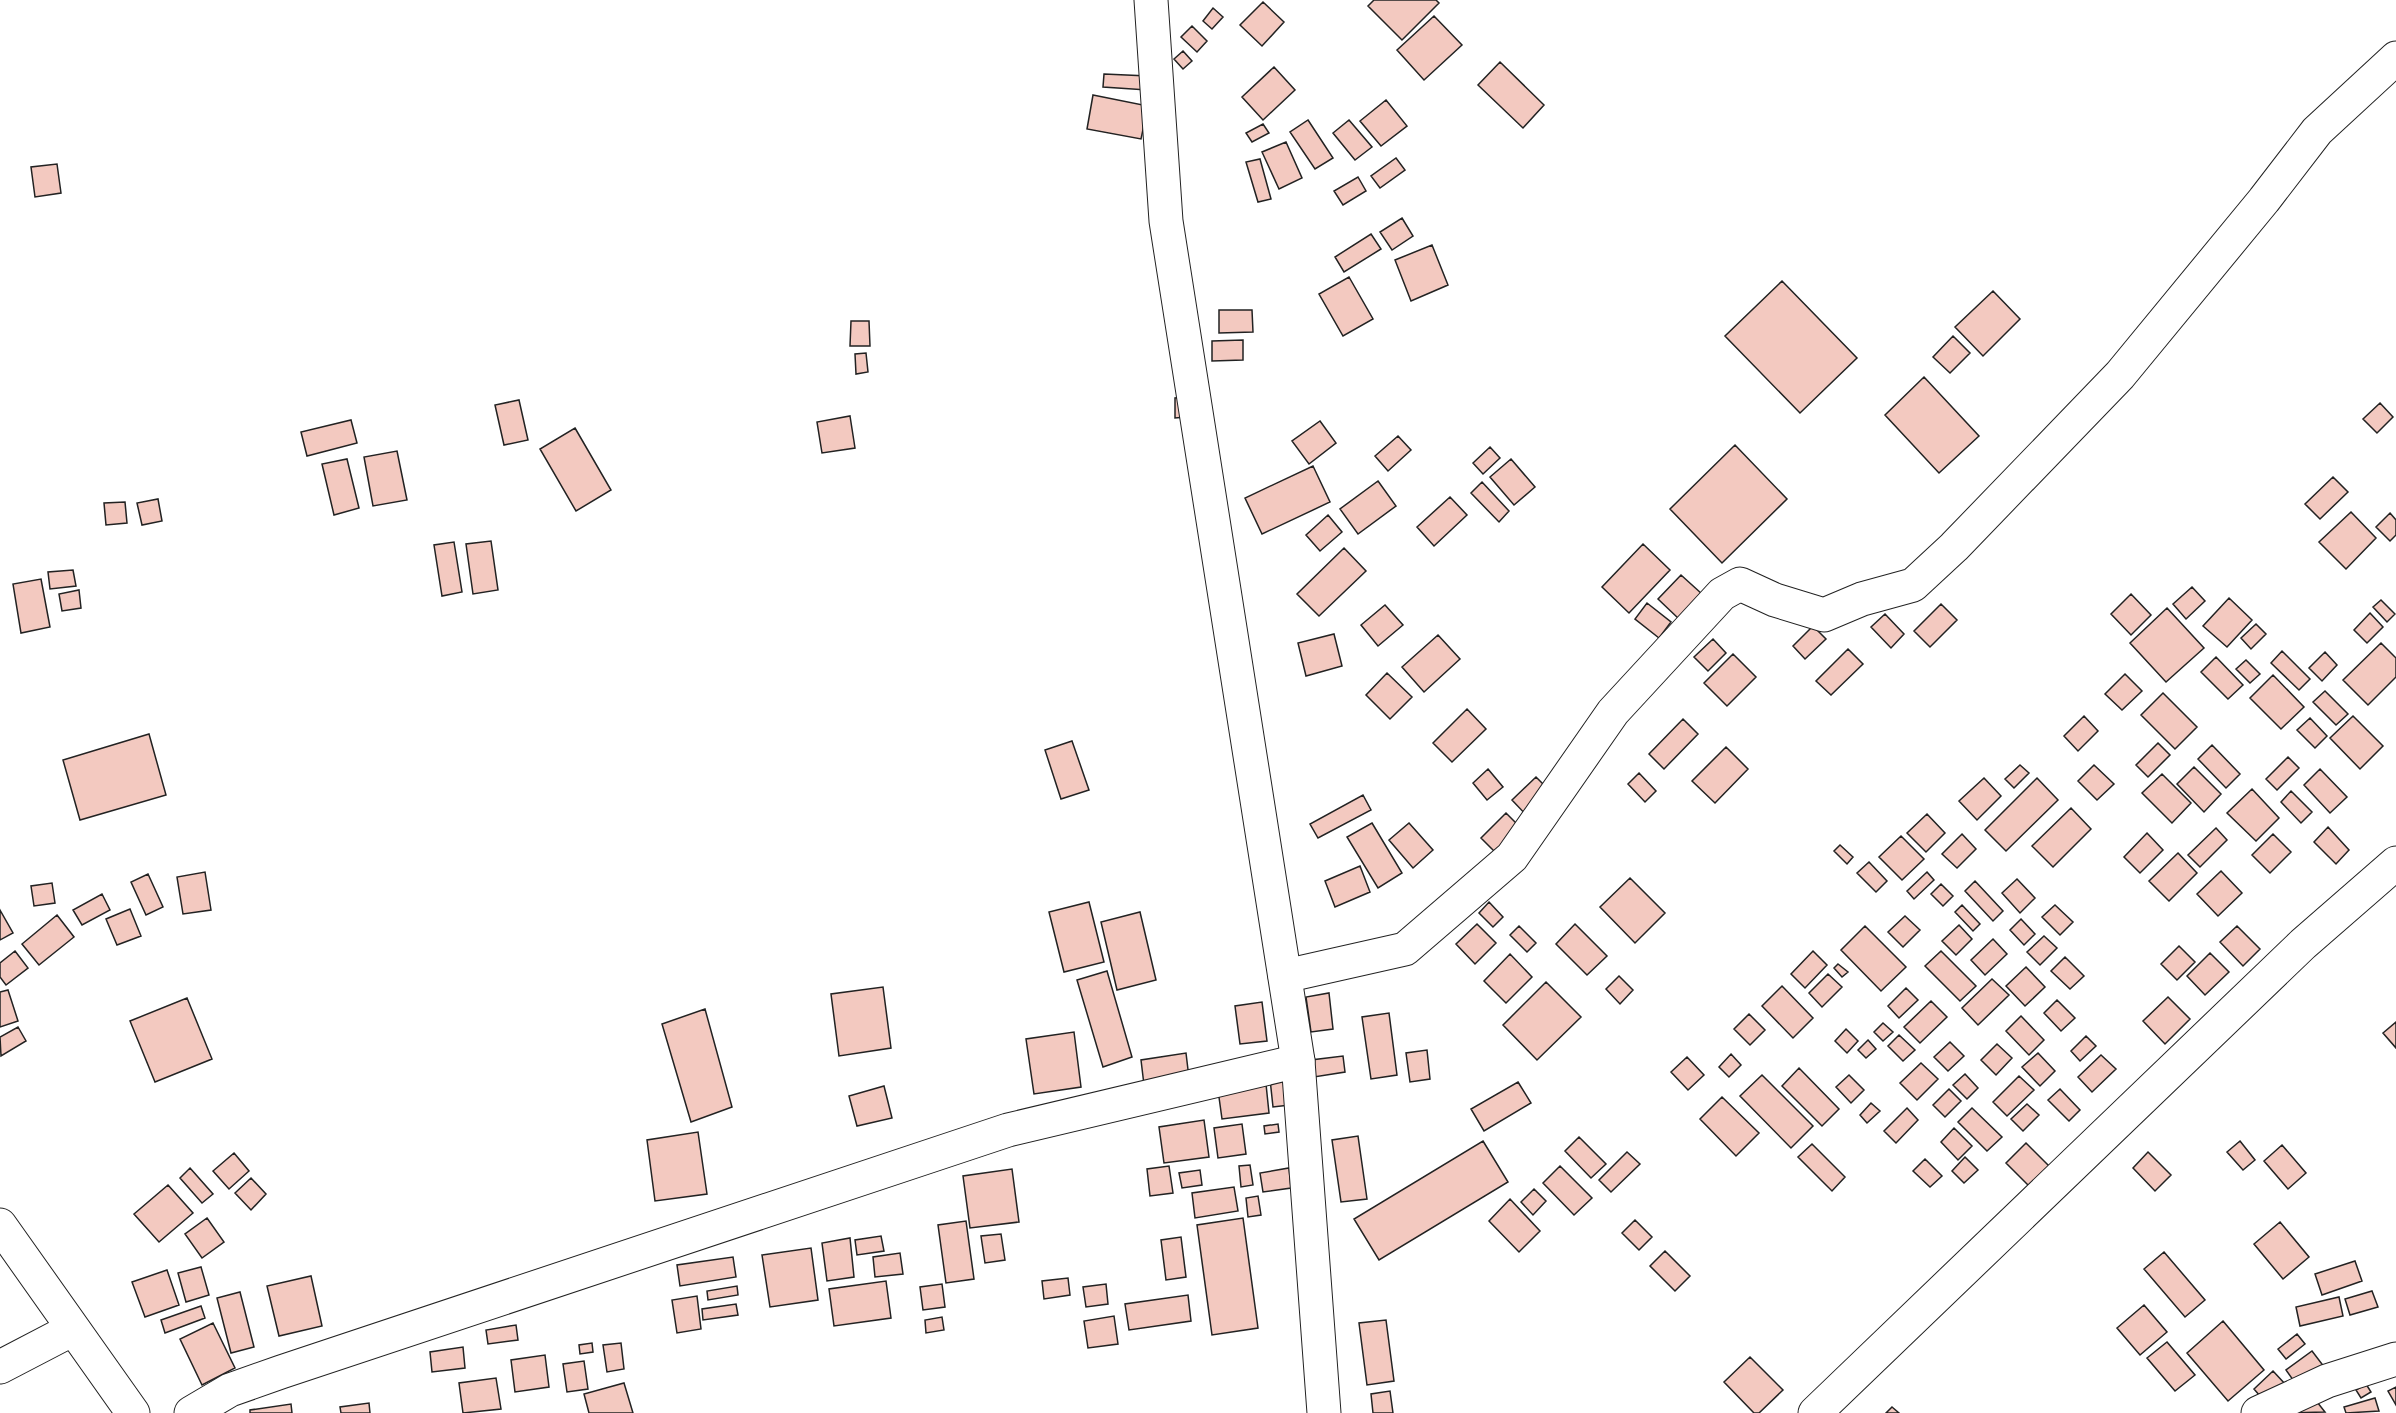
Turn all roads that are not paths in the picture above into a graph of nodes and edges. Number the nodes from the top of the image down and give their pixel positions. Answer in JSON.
{"nodes":[{"id":1,"x":1151,"y":0,"type":"edge"},
{"id":2,"x":2396,"y":58,"type":"edge"},
{"id":3,"x":2396,"y":863,"type":"edge"},
{"id":4,"x":1285,"y":976,"type":"junction"},
{"id":5,"x":1298,"y":1061,"type":"junction"},
{"id":6,"x":0,"y":1225,"type":"edge"},
{"id":7,"x":73,"y":1329,"type":"junction"},
{"id":8,"x":2396,"y":1359,"type":"edge"},
{"id":9,"x":0,"y":1367,"type":"edge"},
{"id":10,"x":133,"y":1413,"type":"edge"},
{"id":11,"x":191,"y":1413,"type":"edge"},
{"id":12,"x":1324,"y":1413,"type":"edge"},
{"id":13,"x":1815,"y":1413,"type":"edge"},
{"id":14,"x":2258,"y":1413,"type":"edge"}],
"edges":[{"from":1,"to":4,"type":"street"},
{"from":2,"to":4,"type":"street"},
{"from":3,"to":13,"type":"street"},
{"from":4,"to":5,"type":"street"},
{"from":5,"to":11,"type":"street"},
{"from":5,"to":12,"type":"street"},
{"from":6,"to":7,"type":"street"},
{"from":7,"to":9,"type":"street"},
{"from":7,"to":10,"type":"street"},
{"from":8,"to":14,"type":"street"}]}
